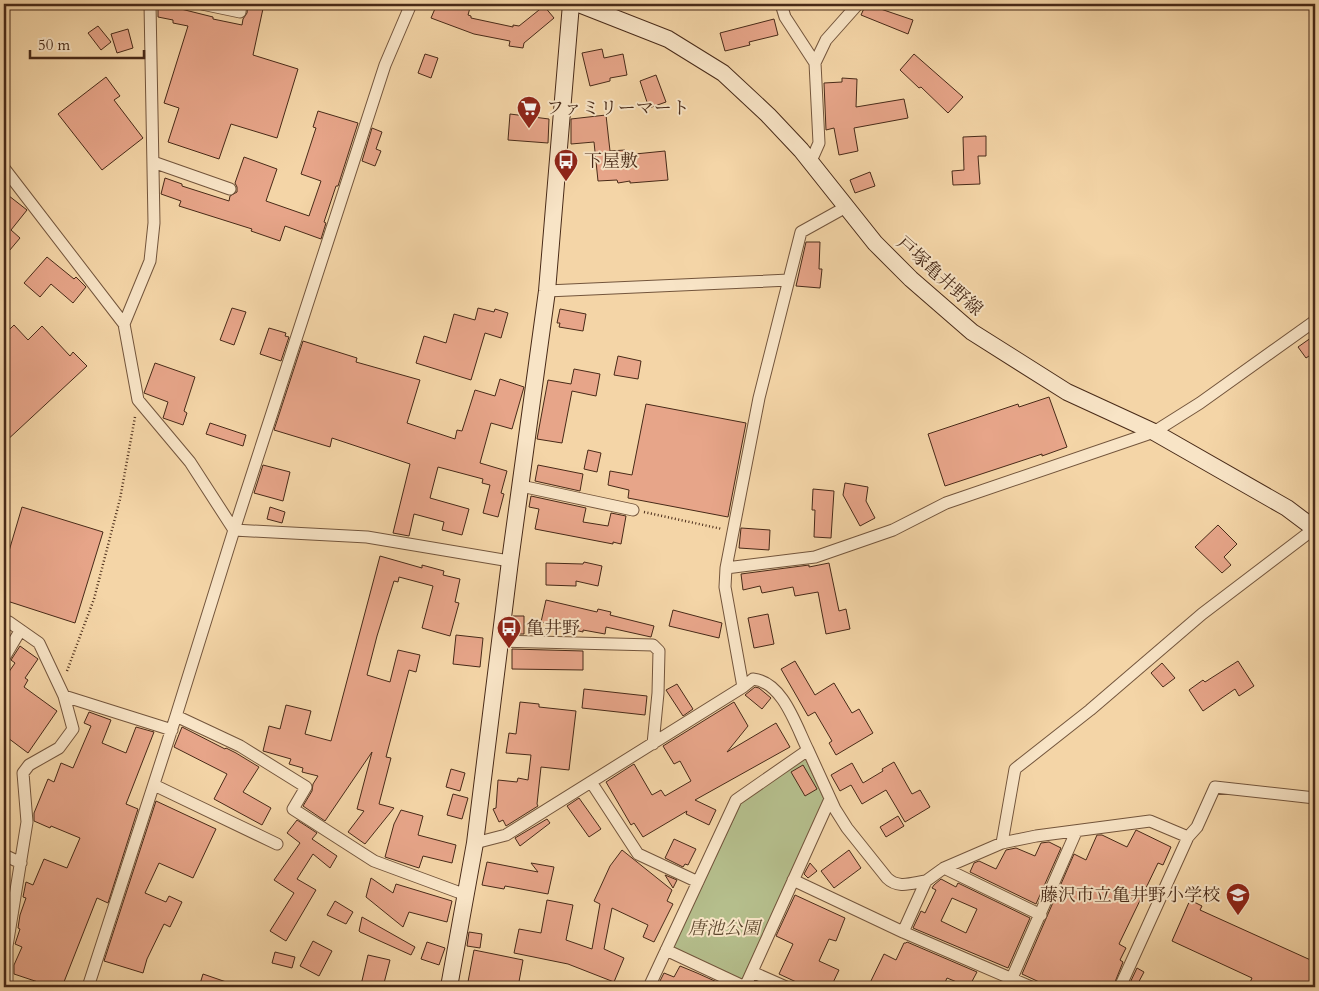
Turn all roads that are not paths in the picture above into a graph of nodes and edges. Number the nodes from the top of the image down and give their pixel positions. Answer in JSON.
{"nodes":[{"id":1,"x":150,"y":4,"type":"edge"},
{"id":2,"x":202,"y":4,"type":"edge"},
{"id":3,"x":241,"y":4,"type":"edge"},
{"id":4,"x":412,"y":4,"type":"edge"},
{"id":5,"x":570,"y":4,"type":"edge"},
{"id":6,"x":579,"y":4,"type":"edge"},
{"id":7,"x":781,"y":4,"type":"edge"},
{"id":8,"x":858,"y":4,"type":"edge"},
{"id":9,"x":815,"y":63,"type":"junction"},
{"id":10,"x":812,"y":161,"type":"junction"},
{"id":11,"x":153,"y":162,"type":"junction"},
{"id":12,"x":4,"y":168,"type":"edge"},
{"id":13,"x":230,"y":189,"type":"dead end"},
{"id":14,"x":846,"y":207,"type":"junction"},
{"id":15,"x":789,"y":280,"type":"junction"},
{"id":16,"x":547,"y":291,"type":"junction"},
{"id":17,"x":1315,"y":322,"type":"edge"},
{"id":18,"x":124,"y":324,"type":"junction"},
{"id":19,"x":1154,"y":432,"type":"junction"},
{"id":20,"x":521,"y":486,"type":"junction"},
{"id":21,"x":633,"y":510,"type":"road end"},
{"id":22,"x":1315,"y":528,"type":"edge"},
{"id":23,"x":234,"y":530,"type":"junction"},
{"id":24,"x":510,"y":561,"type":"junction"},
{"id":25,"x":726,"y":568,"type":"junction"},
{"id":26,"x":4,"y":623,"type":"edge"},
{"id":27,"x":20,"y":631,"type":"junction"},
{"id":28,"x":501,"y":641,"type":"junction"},
{"id":29,"x":4,"y":658,"type":"edge"},
{"id":30,"x":744,"y":687,"type":"junction"},
{"id":31,"x":62,"y":691,"type":"junction"},
{"id":32,"x":176,"y":716,"type":"junction"},
{"id":33,"x":172,"y":730,"type":"junction"},
{"id":34,"x":653,"y":744,"type":"junction"},
{"id":35,"x":808,"y":750,"type":"junction"},
{"id":36,"x":591,"y":782,"type":"junction"},
{"id":37,"x":154,"y":785,"type":"junction"},
{"id":38,"x":1315,"y":798,"type":"edge"},
{"id":39,"x":830,"y":799,"type":"junction"},
{"id":40,"x":1076,"y":832,"type":"junction"},
{"id":41,"x":1188,"y":837,"type":"junction"},
{"id":42,"x":475,"y":843,"type":"junction"},
{"id":43,"x":1002,"y":843,"type":"junction"},
{"id":44,"x":277,"y":844,"type":"dead end"},
{"id":45,"x":4,"y":855,"type":"edge"},
{"id":46,"x":21,"y":863,"type":"junction"},
{"id":47,"x":944,"y":868,"type":"junction"},
{"id":48,"x":794,"y":880,"type":"junction"},
{"id":49,"x":926,"y":881,"type":"junction"},
{"id":50,"x":698,"y":882,"type":"junction"},
{"id":51,"x":466,"y":895,"type":"junction"},
{"id":52,"x":1041,"y":915,"type":"junction"},
{"id":53,"x":903,"y":932,"type":"junction"},
{"id":54,"x":6,"y":946,"type":"edge"},
{"id":55,"x":666,"y":950,"type":"junction"},
{"id":56,"x":752,"y":972,"type":"junction"},
{"id":57,"x":1010,"y":983,"type":"edge"},
{"id":58,"x":7,"y":987,"type":"edge"},
{"id":59,"x":88,"y":987,"type":"edge"},
{"id":60,"x":449,"y":987,"type":"edge"},
{"id":61,"x":649,"y":987,"type":"edge"},
{"id":62,"x":786,"y":987,"type":"edge"},
{"id":63,"x":1031,"y":987,"type":"edge"},
{"id":64,"x":1120,"y":987,"type":"edge"}],
"edges":[{"from":1,"to":11,"type":"street"},
{"from":2,"to":3,"type":"street"},
{"from":4,"to":23,"type":"street"},
{"from":5,"to":16,"type":"street"},
{"from":6,"to":10,"type":"street","name":"戸塚亀井野線"},
{"from":7,"to":9,"type":"street"},
{"from":8,"to":9,"type":"street"},
{"from":9,"to":10,"type":"street"},
{"from":10,"to":14,"type":"street","name":"戸塚亀井野線"},
{"from":11,"to":13,"type":"street"},
{"from":11,"to":18,"type":"street"},
{"from":12,"to":18,"type":"street"},
{"from":14,"to":15,"type":"street"},
{"from":14,"to":19,"type":"street","name":"戸塚亀井野線"},
{"from":15,"to":16,"type":"street"},
{"from":15,"to":25,"type":"street"},
{"from":16,"to":20,"type":"street"},
{"from":17,"to":19,"type":"street"},
{"from":18,"to":23,"type":"street"},
{"from":19,"to":22,"type":"street","name":"戸塚亀井野線"},
{"from":19,"to":25,"type":"street"},
{"from":20,"to":21,"type":"street"},
{"from":20,"to":24,"type":"street"},
{"from":22,"to":43,"type":"street"},
{"from":23,"to":24,"type":"street"},
{"from":23,"to":32,"type":"street"},
{"from":24,"to":28,"type":"street"},
{"from":25,"to":30,"type":"street"},
{"from":26,"to":27,"type":"street"},
{"from":27,"to":29,"type":"street"},
{"from":27,"to":31,"type":"street"},
{"from":28,"to":34,"type":"street"},
{"from":28,"to":42,"type":"street"},
{"from":30,"to":34,"type":"street"},
{"from":30,"to":35,"type":"street"},
{"from":31,"to":33,"type":"street"},
{"from":31,"to":46,"type":"street"},
{"from":32,"to":33,"type":"street"},
{"from":32,"to":51,"type":"street"},
{"from":33,"to":37,"type":"street"},
{"from":34,"to":36,"type":"street"},
{"from":35,"to":39,"type":"street"},
{"from":35,"to":50,"type":"street"},
{"from":36,"to":42,"type":"street"},
{"from":36,"to":50,"type":"street"},
{"from":37,"to":44,"type":"street"},
{"from":37,"to":59,"type":"street"},
{"from":38,"to":41,"type":"street"},
{"from":39,"to":48,"type":"street"},
{"from":39,"to":49,"type":"street"},
{"from":40,"to":41,"type":"street"},
{"from":40,"to":43,"type":"street"},
{"from":40,"to":52,"type":"street"},
{"from":41,"to":64,"type":"street"},
{"from":42,"to":51,"type":"street"},
{"from":43,"to":47,"type":"street"},
{"from":45,"to":46,"type":"street"},
{"from":46,"to":54,"type":"street"},
{"from":47,"to":49,"type":"street"},
{"from":47,"to":52,"type":"street"},
{"from":48,"to":53,"type":"street"},
{"from":48,"to":56,"type":"street"},
{"from":49,"to":53,"type":"street"},
{"from":50,"to":55,"type":"street"},
{"from":51,"to":60,"type":"street"},
{"from":52,"to":57,"type":"street"},
{"from":53,"to":57,"type":"street"},
{"from":54,"to":58,"type":"street"},
{"from":55,"to":56,"type":"street"},
{"from":55,"to":61,"type":"street"},
{"from":56,"to":62,"type":"street"},
{"from":57,"to":63,"type":"street"}]}
